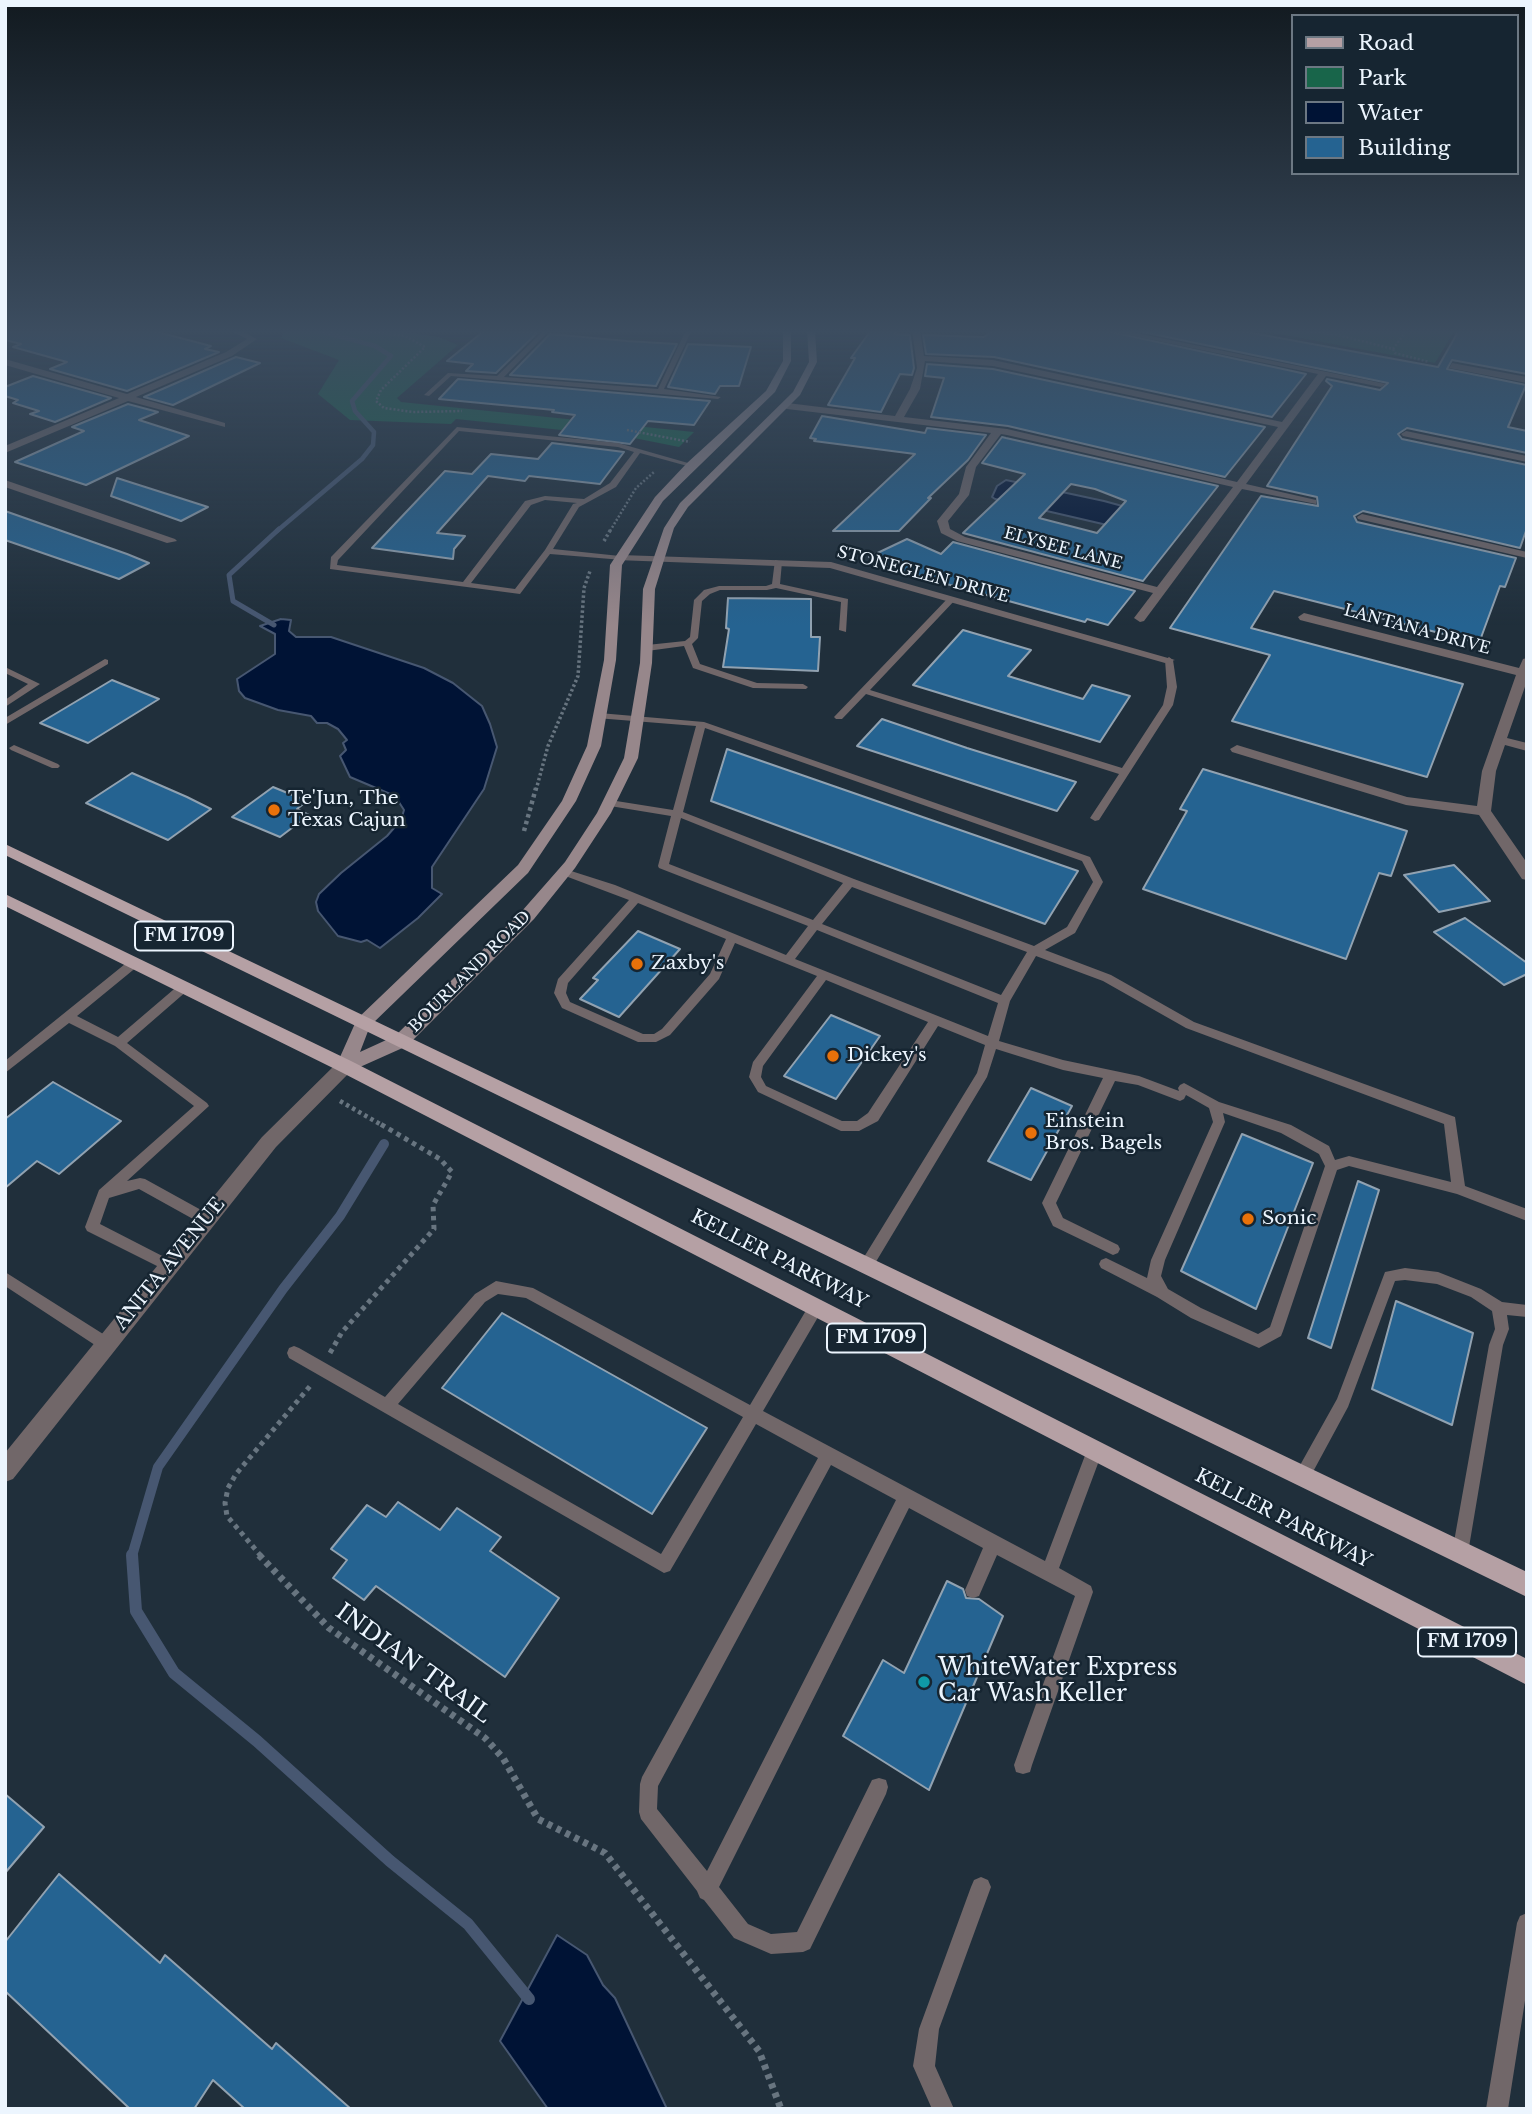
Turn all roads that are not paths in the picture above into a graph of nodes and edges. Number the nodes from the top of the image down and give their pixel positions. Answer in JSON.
{"nodes":[{"id":1,"x":55,"y":429,"type":"edge"},
{"id":2,"x":730,"y":429,"type":"edge"},
{"id":3,"x":763,"y":429,"type":"edge"},
{"id":4,"x":980,"y":429,"type":"edge"},
{"id":5,"x":1281,"y":429,"type":"edge"},
{"id":6,"x":998,"y":431,"type":"junction"},
{"id":7,"x":1406,"y":434,"type":"dead end"},
{"id":8,"x":5,"y":450,"type":"edge"},
{"id":9,"x":638,"y":450,"type":"junction"},
{"id":10,"x":1527,"y":459,"type":"edge"},
{"id":11,"x":691,"y":465,"type":"junction"},
{"id":12,"x":5,"y":483,"type":"edge"},
{"id":13,"x":1239,"y":485,"type":"junction"},
{"id":14,"x":585,"y":501,"type":"junction"},
{"id":15,"x":1312,"y":502,"type":"dead end"},
{"id":16,"x":1362,"y":517,"type":"dead end"},
{"id":17,"x":171,"y":541,"type":"dead end"},
{"id":18,"x":548,"y":551,"type":"junction"},
{"id":19,"x":1527,"y":555,"type":"edge"},
{"id":20,"x":620,"y":558,"type":"junction"},
{"id":21,"x":657,"y":558,"type":"junction"},
{"id":22,"x":778,"y":562,"type":"junction"},
{"id":23,"x":776,"y":584,"type":"junction"},
{"id":24,"x":465,"y":585,"type":"junction"},
{"id":25,"x":1158,"y":591,"type":"junction"},
{"id":26,"x":952,"y":599,"type":"junction"},
{"id":27,"x":1304,"y":617,"type":"dead end"},
{"id":28,"x":1140,"y":618,"type":"dead end"},
{"id":29,"x":843,"y":630,"type":"dead end"},
{"id":30,"x":687,"y":643,"type":"junction"},
{"id":31,"x":646,"y":648,"type":"junction"},
{"id":32,"x":1169,"y":660,"type":"joint"},
{"id":33,"x":105,"y":662,"type":"dead end"},
{"id":34,"x":1525,"y":668,"type":"edge"},
{"id":35,"x":5,"y":670,"type":"edge"},
{"id":36,"x":803,"y":687,"type":"dead end"},
{"id":37,"x":864,"y":691,"type":"junction"},
{"id":38,"x":5,"y":704,"type":"edge"},
{"id":39,"x":599,"y":716,"type":"junction"},
{"id":40,"x":638,"y":717,"type":"junction"},
{"id":41,"x":839,"y":717,"type":"dead end"},
{"id":42,"x":5,"y":722,"type":"edge"},
{"id":43,"x":701,"y":724,"type":"junction"},
{"id":44,"x":1500,"y":740,"type":"junction"},
{"id":45,"x":1527,"y":747,"type":"edge"},
{"id":46,"x":8,"y":748,"type":"edge"},
{"id":47,"x":1237,"y":749,"type":"dead end"},
{"id":48,"x":55,"y":766,"type":"dead end"},
{"id":49,"x":1124,"y":772,"type":"junction"},
{"id":50,"x":610,"y":803,"type":"junction"},
{"id":51,"x":1484,"y":811,"type":"junction"},
{"id":52,"x":679,"y":814,"type":"junction"},
{"id":53,"x":1095,"y":818,"type":"dead end"},
{"id":54,"x":5,"y":849,"type":"edge"},
{"id":55,"x":564,"y":873,"type":"junction"},
{"id":56,"x":1527,"y":876,"type":"edge"},
{"id":57,"x":850,"y":882,"type":"junction"},
{"id":58,"x":637,"y":898,"type":"junction"},
{"id":59,"x":7,"y":902,"type":"edge"},
{"id":60,"x":815,"y":925,"type":"junction"},
{"id":61,"x":732,"y":937,"type":"junction"},
{"id":62,"x":1033,"y":952,"type":"junction"},
{"id":63,"x":788,"y":960,"type":"junction"},
{"id":64,"x":134,"y":963,"type":"junction"},
{"id":65,"x":824,"y":975,"type":"junction"},
{"id":66,"x":184,"y":987,"type":"junction"},
{"id":67,"x":1004,"y":1001,"type":"junction"},
{"id":68,"x":68,"y":1017,"type":"junction"},
{"id":69,"x":935,"y":1020,"type":"junction"},
{"id":70,"x":363,"y":1023,"type":"junction"},
{"id":71,"x":401,"y":1041,"type":"junction"},
{"id":72,"x":119,"y":1043,"type":"junction"},
{"id":73,"x":992,"y":1043,"type":"junction"},
{"id":74,"x":345,"y":1066,"type":"junction"},
{"id":75,"x":5,"y":1068,"type":"edge"},
{"id":76,"x":1111,"y":1075,"type":"junction"},
{"id":77,"x":1215,"y":1105,"type":"junction"},
{"id":78,"x":1332,"y":1166,"type":"junction"},
{"id":79,"x":1459,"y":1189,"type":"junction"},
{"id":80,"x":104,"y":1194,"type":"junction"},
{"id":81,"x":1527,"y":1215,"type":"edge"},
{"id":82,"x":207,"y":1220,"type":"junction"},
{"id":83,"x":1113,"y":1250,"type":"dead end"},
{"id":84,"x":1106,"y":1264,"type":"dead end"},
{"id":85,"x":169,"y":1265,"type":"junction"},
{"id":86,"x":866,"y":1266,"type":"junction"},
{"id":87,"x":5,"y":1278,"type":"edge"},
{"id":88,"x":1163,"y":1293,"type":"junction"},
{"id":89,"x":816,"y":1307,"type":"junction"},
{"id":90,"x":1499,"y":1308,"type":"junction"},
{"id":91,"x":1527,"y":1311,"type":"edge"},
{"id":92,"x":106,"y":1344,"type":"junction"},
{"id":93,"x":294,"y":1353,"type":"dead end"},
{"id":94,"x":387,"y":1406,"type":"junction"},
{"id":95,"x":753,"y":1413,"type":"junction"},
{"id":96,"x":1095,"y":1450,"type":"junction"},
{"id":97,"x":828,"y":1455,"type":"junction"},
{"id":98,"x":5,"y":1471,"type":"edge"},
{"id":99,"x":1302,"y":1476,"type":"junction"},
{"id":100,"x":906,"y":1497,"type":"junction"},
{"id":101,"x":993,"y":1544,"type":"junction"},
{"id":102,"x":1460,"y":1553,"type":"junction"},
{"id":103,"x":1049,"y":1573,"type":"junction"},
{"id":104,"x":1527,"y":1585,"type":"edge"},
{"id":105,"x":973,"y":1590,"type":"dead end"},
{"id":106,"x":1527,"y":1673,"type":"edge"},
{"id":107,"x":1023,"y":1765,"type":"dead end"},
{"id":108,"x":879,"y":1787,"type":"dead end"},
{"id":109,"x":981,"y":1887,"type":"dead end"},
{"id":110,"x":707,"y":1891,"type":"junction"},
{"id":111,"x":1527,"y":1923,"type":"edge"},
{"id":112,"x":943,"y":2109,"type":"edge"},
{"id":113,"x":1497,"y":2109,"type":"edge"}],
"edges":[{"from":1,"to":8,"type":"street"},
{"from":2,"to":11,"type":"main road","name":"BOURLAND ROAD"},
{"from":3,"to":21,"type":"main road","name":"BOURLAND ROAD"},
{"from":4,"to":6,"type":"street"},
{"from":5,"to":13,"type":"street"},
{"from":6,"to":13,"type":"street"},
{"from":6,"to":25,"type":"street","name":"ELYSEE LANE"},
{"from":7,"to":10,"type":"street"},
{"from":9,"to":11,"type":"lane"},
{"from":9,"to":14,"type":"lane"},
{"from":9,"to":24,"type":"lane"},
{"from":11,"to":20,"type":"main road","name":"BOURLAND ROAD"},
{"from":12,"to":17,"type":"street"},
{"from":13,"to":15,"type":"street"},
{"from":13,"to":25,"type":"street"},
{"from":14,"to":18,"type":"lane"},
{"from":14,"to":24,"type":"lane"},
{"from":16,"to":19,"type":"street"},
{"from":18,"to":20,"type":"lane"},
{"from":18,"to":24,"type":"lane"},
{"from":20,"to":21,"type":"street","name":"STONEGLEN DRIVE"},
{"from":20,"to":39,"type":"main road","name":"BOURLAND ROAD"},
{"from":21,"to":22,"type":"street","name":"STONEGLEN DRIVE"},
{"from":21,"to":31,"type":"main road","name":"BOURLAND ROAD"},
{"from":22,"to":23,"type":"lane"},
{"from":22,"to":26,"type":"street","name":"STONEGLEN DRIVE"},
{"from":23,"to":29,"type":"lane"},
{"from":23,"to":30,"type":"lane"},
{"from":25,"to":28,"type":"street"},
{"from":26,"to":32,"type":"street","name":"STONEGLEN DRIVE"},
{"from":26,"to":37,"type":"lane"},
{"from":27,"to":34,"type":"street","name":"LANTANA DRIVE"},
{"from":30,"to":31,"type":"lane"},
{"from":30,"to":36,"type":"lane"},
{"from":31,"to":40,"type":"main road","name":"BOURLAND ROAD"},
{"from":32,"to":49,"type":"lane"},
{"from":33,"to":42,"type":"lane"},
{"from":34,"to":44,"type":"street"},
{"from":35,"to":38,"type":"lane"},
{"from":37,"to":41,"type":"lane"},
{"from":37,"to":49,"type":"lane"},
{"from":39,"to":40,"type":"lane"},
{"from":39,"to":70,"type":"main road","name":"BOURLAND ROAD"},
{"from":40,"to":43,"type":"lane"},
{"from":40,"to":50,"type":"main road","name":"BOURLAND ROAD"},
{"from":43,"to":52,"type":"lane"},
{"from":43,"to":62,"type":"lane"},
{"from":44,"to":45,"type":"street"},
{"from":44,"to":51,"type":"street"},
{"from":46,"to":48,"type":"lane"},
{"from":47,"to":51,"type":"street"},
{"from":49,"to":53,"type":"lane"},
{"from":50,"to":52,"type":"lane"},
{"from":50,"to":55,"type":"main road","name":"BOURLAND ROAD"},
{"from":51,"to":56,"type":"street"},
{"from":52,"to":57,"type":"lane"},
{"from":52,"to":60,"type":"lane"},
{"from":54,"to":70,"type":"main road","name":"KELLER PARKWAY","number":"FM 1709"},
{"from":55,"to":58,"type":"lane"},
{"from":55,"to":71,"type":"main road","name":"BOURLAND ROAD"},
{"from":57,"to":60,"type":"lane"},
{"from":57,"to":62,"type":"lane"},
{"from":58,"to":61,"type":"lane"},
{"from":58,"to":61,"type":"lane"},
{"from":59,"to":64,"type":"main road","name":"KELLER PARKWAY","number":"FM 1709"},
{"from":60,"to":63,"type":"lane"},
{"from":60,"to":67,"type":"lane"},
{"from":61,"to":63,"type":"lane"},
{"from":62,"to":67,"type":"lane"},
{"from":62,"to":79,"type":"lane"},
{"from":63,"to":65,"type":"lane"},
{"from":64,"to":66,"type":"main road","name":"KELLER PARKWAY","number":"FM 1709"},
{"from":64,"to":68,"type":"lane"},
{"from":65,"to":69,"type":"lane"},
{"from":65,"to":69,"type":"lane"},
{"from":66,"to":72,"type":"lane"},
{"from":66,"to":74,"type":"main road","name":"KELLER PARKWAY","number":"FM 1709"},
{"from":67,"to":73,"type":"lane"},
{"from":68,"to":72,"type":"lane"},
{"from":68,"to":75,"type":"lane"},
{"from":69,"to":73,"type":"lane"},
{"from":70,"to":71,"type":"main road","name":"KELLER PARKWAY","number":"FM 1709"},
{"from":70,"to":74,"type":"main road","name":"BOURLAND ROAD"},
{"from":71,"to":74,"type":"main road","name":"BOURLAND ROAD"},
{"from":71,"to":86,"type":"main road","name":"KELLER PARKWAY","number":"FM 1709"},
{"from":72,"to":80,"type":"lane"},
{"from":73,"to":76,"type":"lane"},
{"from":73,"to":86,"type":"lane"},
{"from":74,"to":82,"type":"street","name":"ANITA AVENUE"},
{"from":74,"to":89,"type":"main road","name":"KELLER PARKWAY","number":"FM 1709"},
{"from":76,"to":77,"type":"lane"},
{"from":76,"to":83,"type":"lane"},
{"from":77,"to":78,"type":"lane"},
{"from":77,"to":88,"type":"lane"},
{"from":78,"to":79,"type":"lane"},
{"from":78,"to":88,"type":"lane"},
{"from":79,"to":81,"type":"lane"},
{"from":80,"to":82,"type":"lane"},
{"from":80,"to":85,"type":"lane"},
{"from":82,"to":85,"type":"street","name":"ANITA AVENUE"},
{"from":84,"to":88,"type":"lane"},
{"from":85,"to":92,"type":"street","name":"ANITA AVENUE"},
{"from":86,"to":99,"type":"main road","name":"KELLER PARKWAY","number":"FM 1709"},
{"from":87,"to":92,"type":"lane"},
{"from":89,"to":95,"type":"lane"},
{"from":89,"to":96,"type":"main road","name":"KELLER PARKWAY","number":"FM 1709"},
{"from":90,"to":91,"type":"lane"},
{"from":90,"to":99,"type":"lane"},
{"from":90,"to":102,"type":"lane"},
{"from":92,"to":98,"type":"street","name":"ANITA AVENUE"},
{"from":93,"to":94,"type":"lane"},
{"from":94,"to":95,"type":"lane"},
{"from":94,"to":95,"type":"lane"},
{"from":95,"to":97,"type":"lane"},
{"from":96,"to":103,"type":"lane"},
{"from":96,"to":106,"type":"main road","name":"KELLER PARKWAY","number":"FM 1709"},
{"from":97,"to":100,"type":"lane"},
{"from":97,"to":110,"type":"lane"},
{"from":99,"to":102,"type":"main road","name":"KELLER PARKWAY","number":"FM 1709"},
{"from":100,"to":101,"type":"lane"},
{"from":100,"to":110,"type":"lane"},
{"from":101,"to":103,"type":"lane"},
{"from":101,"to":105,"type":"lane"},
{"from":102,"to":104,"type":"main road","name":"KELLER PARKWAY","number":"FM 1709"},
{"from":103,"to":107,"type":"lane"},
{"from":108,"to":110,"type":"lane"},
{"from":109,"to":112,"type":"lane"},
{"from":111,"to":113,"type":"lane"}]}
